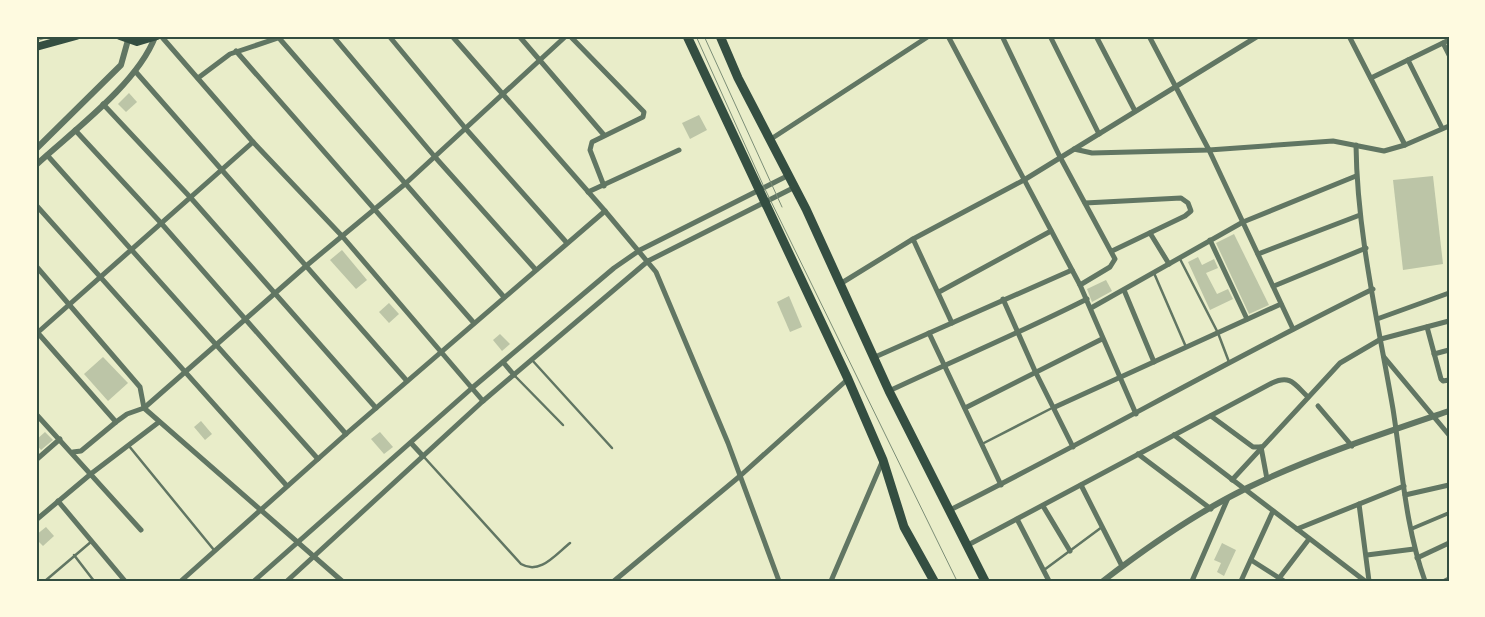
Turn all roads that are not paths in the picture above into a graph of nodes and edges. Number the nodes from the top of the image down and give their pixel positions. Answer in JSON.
{"nodes":[{"id":1,"x":76,"y":36,"type":"edge"},
{"id":2,"x":120,"y":36,"type":"edge"},
{"id":3,"x":333,"y":36,"type":"edge"},
{"id":4,"x":389,"y":36,"type":"edge"},
{"id":5,"x":452,"y":36,"type":"edge"},
{"id":6,"x":519,"y":36,"type":"edge"},
{"id":7,"x":566,"y":36,"type":"edge"},
{"id":8,"x":570,"y":36,"type":"edge"},
{"id":9,"x":687,"y":36,"type":"edge"},
{"id":10,"x":720,"y":36,"type":"edge"},
{"id":11,"x":929,"y":36,"type":"edge"},
{"id":12,"x":948,"y":36,"type":"edge"},
{"id":13,"x":1002,"y":36,"type":"edge"},
{"id":14,"x":1050,"y":36,"type":"edge"},
{"id":15,"x":1096,"y":36,"type":"edge"},
{"id":16,"x":1149,"y":36,"type":"edge"},
{"id":17,"x":1258,"y":36,"type":"edge"},
{"id":18,"x":1349,"y":36,"type":"edge"},
{"id":19,"x":158,"y":37,"type":"edge"},
{"id":20,"x":282,"y":37,"type":"edge"},
{"id":21,"x":128,"y":40,"type":"junction"},
{"id":22,"x":1449,"y":40,"type":"edge"},
{"id":23,"x":1442,"y":43,"type":"junction"},
{"id":24,"x":36,"y":47,"type":"edge"},
{"id":25,"x":236,"y":51,"type":"junction"},
{"id":26,"x":1449,"y":55,"type":"edge"},
{"id":27,"x":1408,"y":60,"type":"junction"},
{"id":28,"x":541,"y":61,"type":"junction"},
{"id":29,"x":135,"y":71,"type":"junction"},
{"id":30,"x":198,"y":78,"type":"junction"},
{"id":31,"x":1371,"y":78,"type":"junction"},
{"id":32,"x":1175,"y":87,"type":"junction"},
{"id":33,"x":503,"y":96,"type":"junction"},
{"id":34,"x":104,"y":104,"type":"junction"},
{"id":35,"x":1135,"y":111,"type":"junction"},
{"id":36,"x":1449,"y":126,"type":"edge"},
{"id":37,"x":1442,"y":128,"type":"junction"},
{"id":38,"x":466,"y":129,"type":"junction"},
{"id":39,"x":75,"y":130,"type":"junction"},
{"id":40,"x":1099,"y":134,"type":"junction"},
{"id":41,"x":604,"y":135,"type":"junction"},
{"id":42,"x":771,"y":139,"type":"junction"},
{"id":43,"x":253,"y":142,"type":"junction"},
{"id":44,"x":1356,"y":145,"type":"junction"},
{"id":45,"x":1405,"y":145,"type":"junction"},
{"id":46,"x":36,"y":149,"type":"edge"},
{"id":47,"x":1074,"y":149,"type":"junction"},
{"id":48,"x":679,"y":150,"type":"dead end"},
{"id":49,"x":1209,"y":150,"type":"junction"},
{"id":50,"x":47,"y":155,"type":"junction"},
{"id":51,"x":435,"y":157,"type":"junction"},
{"id":52,"x":1060,"y":157,"type":"junction"},
{"id":53,"x":36,"y":166,"type":"edge"},
{"id":54,"x":221,"y":170,"type":"junction"},
{"id":55,"x":789,"y":175,"type":"junction"},
{"id":56,"x":1356,"y":176,"type":"junction"},
{"id":57,"x":1024,"y":180,"type":"junction"},
{"id":58,"x":405,"y":184,"type":"junction"},
{"id":59,"x":604,"y":186,"type":"junction"},
{"id":60,"x":795,"y":187,"type":"junction"},
{"id":61,"x":759,"y":190,"type":"junction"},
{"id":62,"x":588,"y":192,"type":"junction"},
{"id":63,"x":190,"y":197,"type":"junction"},
{"id":64,"x":764,"y":201,"type":"junction"},
{"id":65,"x":1085,"y":203,"type":"junction"},
{"id":66,"x":36,"y":205,"type":"edge"},
{"id":67,"x":374,"y":210,"type":"junction"},
{"id":68,"x":605,"y":211,"type":"junction"},
{"id":69,"x":1360,"y":215,"type":"junction"},
{"id":70,"x":699,"y":220,"type":"junction"},
{"id":71,"x":1242,"y":222,"type":"junction"},
{"id":72,"x":161,"y":223,"type":"junction"},
{"id":73,"x":705,"y":231,"type":"junction"},
{"id":74,"x":1051,"y":231,"type":"junction"},
{"id":75,"x":1150,"y":233,"type":"junction"},
{"id":76,"x":342,"y":236,"type":"junction"},
{"id":77,"x":913,"y":239,"type":"junction"},
{"id":78,"x":1210,"y":240,"type":"junction"},
{"id":79,"x":566,"y":243,"type":"junction"},
{"id":80,"x":1366,"y":248,"type":"junction"},
{"id":81,"x":132,"y":249,"type":"junction"},
{"id":82,"x":640,"y":250,"type":"junction"},
{"id":83,"x":1112,"y":252,"type":"junction"},
{"id":84,"x":1258,"y":254,"type":"junction"},
{"id":85,"x":1180,"y":257,"type":"junction"},
{"id":86,"x":648,"y":261,"type":"junction"},
{"id":87,"x":1169,"y":264,"type":"junction"},
{"id":88,"x":36,"y":266,"type":"edge"},
{"id":89,"x":306,"y":266,"type":"junction"},
{"id":90,"x":536,"y":270,"type":"junction"},
{"id":91,"x":1072,"y":270,"type":"junction"},
{"id":92,"x":1154,"y":273,"type":"junction"},
{"id":93,"x":100,"y":277,"type":"junction"},
{"id":94,"x":840,"y":284,"type":"junction"},
{"id":95,"x":1080,"y":285,"type":"junction"},
{"id":96,"x":1274,"y":286,"type":"junction"},
{"id":97,"x":1373,"y":289,"type":"junction"},
{"id":98,"x":1124,"y":290,"type":"junction"},
{"id":99,"x":939,"y":292,"type":"junction"},
{"id":100,"x":1449,"y":293,"type":"edge"},
{"id":101,"x":275,"y":294,"type":"junction"},
{"id":102,"x":504,"y":297,"type":"junction"},
{"id":103,"x":1087,"y":299,"type":"junction"},
{"id":104,"x":1004,"y":300,"type":"junction"},
{"id":105,"x":1281,"y":304,"type":"junction"},
{"id":106,"x":71,"y":306,"type":"junction"},
{"id":107,"x":1091,"y":308,"type":"junction"},
{"id":108,"x":1247,"y":319,"type":"junction"},
{"id":109,"x":1377,"y":319,"type":"junction"},
{"id":110,"x":246,"y":320,"type":"junction"},
{"id":111,"x":1449,"y":321,"type":"edge"},
{"id":112,"x":474,"y":323,"type":"junction"},
{"id":113,"x":952,"y":323,"type":"junction"},
{"id":114,"x":1427,"y":327,"type":"junction"},
{"id":115,"x":1293,"y":328,"type":"junction"},
{"id":116,"x":37,"y":333,"type":"edge"},
{"id":117,"x":929,"y":333,"type":"junction"},
{"id":118,"x":1218,"y":333,"type":"junction"},
{"id":119,"x":1018,"y":334,"type":"junction"},
{"id":120,"x":1102,"y":339,"type":"junction"},
{"id":121,"x":1381,"y":340,"type":"junction"},
{"id":122,"x":216,"y":346,"type":"junction"},
{"id":123,"x":1186,"y":347,"type":"junction"},
{"id":124,"x":1449,"y":350,"type":"edge"},
{"id":125,"x":441,"y":352,"type":"junction"},
{"id":126,"x":1434,"y":354,"type":"junction"},
{"id":127,"x":1384,"y":356,"type":"junction"},
{"id":128,"x":875,"y":357,"type":"junction"},
{"id":129,"x":532,"y":360,"type":"junction"},
{"id":130,"x":503,"y":362,"type":"junction"},
{"id":131,"x":1154,"y":362,"type":"junction"},
{"id":132,"x":1229,"y":362,"type":"junction"},
{"id":133,"x":945,"y":364,"type":"junction"},
{"id":134,"x":1035,"y":371,"type":"junction"},
{"id":135,"x":186,"y":373,"type":"junction"},
{"id":136,"x":514,"y":375,"type":"junction"},
{"id":137,"x":1120,"y":378,"type":"junction"},
{"id":138,"x":848,"y":379,"type":"junction"},
{"id":139,"x":407,"y":381,"type":"junction"},
{"id":140,"x":1446,"y":381,"type":"edge"},
{"id":141,"x":472,"y":388,"type":"junction"},
{"id":142,"x":889,"y":392,"type":"junction"},
{"id":143,"x":1308,"y":397,"type":"junction"},
{"id":144,"x":484,"y":401,"type":"junction"},
{"id":145,"x":1318,"y":406,"type":"dead end"},
{"id":146,"x":1055,"y":407,"type":"junction"},
{"id":147,"x":144,"y":408,"type":"junction"},
{"id":148,"x":376,"y":408,"type":"junction"},
{"id":149,"x":966,"y":408,"type":"junction"},
{"id":150,"x":1449,"y":411,"type":"edge"},
{"id":151,"x":36,"y":414,"type":"edge"},
{"id":152,"x":1136,"y":414,"type":"junction"},
{"id":153,"x":1211,"y":416,"type":"junction"},
{"id":154,"x":1434,"y":416,"type":"junction"},
{"id":155,"x":116,"y":422,"type":"junction"},
{"id":156,"x":159,"y":422,"type":"junction"},
{"id":157,"x":564,"y":425,"type":"dead end"},
{"id":158,"x":1396,"y":430,"type":"junction"},
{"id":159,"x":346,"y":434,"type":"junction"},
{"id":160,"x":1174,"y":435,"type":"junction"},
{"id":161,"x":1449,"y":435,"type":"edge"},
{"id":162,"x":60,"y":439,"type":"junction"},
{"id":163,"x":411,"y":443,"type":"junction"},
{"id":164,"x":982,"y":444,"type":"junction"},
{"id":165,"x":128,"y":446,"type":"junction"},
{"id":166,"x":1352,"y":446,"type":"junction"},
{"id":167,"x":1073,"y":447,"type":"junction"},
{"id":168,"x":1261,"y":447,"type":"junction"},
{"id":169,"x":612,"y":448,"type":"dead end"},
{"id":170,"x":73,"y":452,"type":"junction"},
{"id":171,"x":1138,"y":454,"type":"junction"},
{"id":172,"x":422,"y":456,"type":"junction"},
{"id":173,"x":318,"y":459,"type":"junction"},
{"id":174,"x":36,"y":460,"type":"edge"},
{"id":175,"x":883,"y":460,"type":"junction"},
{"id":176,"x":92,"y":473,"type":"junction"},
{"id":177,"x":740,"y":476,"type":"junction"},
{"id":178,"x":1267,"y":479,"type":"junction"},
{"id":179,"x":1232,"y":480,"type":"junction"},
{"id":180,"x":1001,"y":485,"type":"junction"},
{"id":181,"x":1080,"y":485,"type":"junction"},
{"id":182,"x":1449,"y":485,"type":"edge"},
{"id":183,"x":287,"y":486,"type":"junction"},
{"id":184,"x":1404,"y":486,"type":"junction"},
{"id":185,"x":1245,"y":489,"type":"junction"},
{"id":186,"x":1405,"y":495,"type":"junction"},
{"id":187,"x":1228,"y":498,"type":"junction"},
{"id":188,"x":58,"y":501,"type":"junction"},
{"id":189,"x":1359,"y":504,"type":"junction"},
{"id":190,"x":1043,"y":506,"type":"junction"},
{"id":191,"x":1211,"y":509,"type":"junction"},
{"id":192,"x":261,"y":510,"type":"junction"},
{"id":193,"x":950,"y":510,"type":"junction"},
{"id":194,"x":1273,"y":511,"type":"junction"},
{"id":195,"x":1449,"y":513,"type":"edge"},
{"id":196,"x":1018,"y":519,"type":"junction"},
{"id":197,"x":36,"y":520,"type":"edge"},
{"id":198,"x":1102,"y":527,"type":"junction"},
{"id":199,"x":1297,"y":529,"type":"junction"},
{"id":200,"x":1411,"y":529,"type":"junction"},
{"id":201,"x":141,"y":530,"type":"dead end"},
{"id":202,"x":1309,"y":539,"type":"junction"},
{"id":203,"x":92,"y":541,"type":"junction"},
{"id":204,"x":298,"y":542,"type":"junction"},
{"id":205,"x":570,"y":543,"type":"dead end"},
{"id":206,"x":1449,"y":543,"type":"edge"},
{"id":207,"x":968,"y":545,"type":"junction"},
{"id":208,"x":1414,"y":549,"type":"junction"},
{"id":209,"x":215,"y":551,"type":"junction"},
{"id":210,"x":1070,"y":551,"type":"junction"},
{"id":211,"x":74,"y":555,"type":"junction"},
{"id":212,"x":1367,"y":555,"type":"junction"},
{"id":213,"x":313,"y":558,"type":"junction"},
{"id":214,"x":1417,"y":558,"type":"junction"},
{"id":215,"x":1251,"y":560,"type":"junction"},
{"id":216,"x":1122,"y":566,"type":"junction"},
{"id":217,"x":1044,"y":570,"type":"junction"},
{"id":218,"x":1449,"y":579,"type":"edge"},
{"id":219,"x":1280,"y":580,"type":"edge"},
{"id":220,"x":45,"y":581,"type":"edge"},
{"id":221,"x":94,"y":581,"type":"edge"},
{"id":222,"x":125,"y":581,"type":"edge"},
{"id":223,"x":181,"y":581,"type":"edge"},
{"id":224,"x":254,"y":581,"type":"edge"},
{"id":225,"x":287,"y":581,"type":"edge"},
{"id":226,"x":342,"y":581,"type":"edge"},
{"id":227,"x":614,"y":581,"type":"edge"},
{"id":228,"x":779,"y":581,"type":"edge"},
{"id":229,"x":831,"y":581,"type":"edge"},
{"id":230,"x":934,"y":581,"type":"edge"},
{"id":231,"x":985,"y":581,"type":"edge"},
{"id":232,"x":1049,"y":581,"type":"edge"},
{"id":233,"x":1103,"y":581,"type":"edge"},
{"id":234,"x":1192,"y":581,"type":"edge"},
{"id":235,"x":1241,"y":581,"type":"edge"},
{"id":236,"x":1365,"y":581,"type":"edge"},
{"id":237,"x":1369,"y":581,"type":"edge"},
{"id":238,"x":1425,"y":581,"type":"edge"},
{"id":239,"x":1445,"y":581,"type":"edge"}],
"edges":[{"from":1,"to":24,"type":"main road"},
{"from":2,"to":21,"type":"main road"},
{"from":3,"to":51,"type":"street"},
{"from":4,"to":38,"type":"street"},
{"from":5,"to":33,"type":"street"},
{"from":6,"to":28,"type":"street"},
{"from":7,"to":28,"type":"street"},
{"from":8,"to":41,"type":"street"},
{"from":9,"to":61,"type":"main road"},
{"from":10,"to":42,"type":"main road"},
{"from":11,"to":42,"type":"street"},
{"from":12,"to":57,"type":"street"},
{"from":13,"to":52,"type":"street"},
{"from":14,"to":40,"type":"street"},
{"from":15,"to":35,"type":"street"},
{"from":16,"to":32,"type":"street"},
{"from":17,"to":32,"type":"street"},
{"from":18,"to":31,"type":"street"},
{"from":19,"to":21,"type":"main road"},
{"from":19,"to":29,"type":"street"},
{"from":19,"to":30,"type":"street"},
{"from":20,"to":25,"type":"street"},
{"from":20,"to":58,"type":"street"},
{"from":21,"to":46,"type":"street"},
{"from":22,"to":23,"type":"street"},
{"from":23,"to":26,"type":"street"},
{"from":23,"to":27,"type":"street"},
{"from":25,"to":30,"type":"street"},
{"from":25,"to":67,"type":"street"},
{"from":27,"to":31,"type":"street"},
{"from":27,"to":37,"type":"street"},
{"from":28,"to":33,"type":"street"},
{"from":28,"to":41,"type":"street"},
{"from":29,"to":34,"type":"street"},
{"from":29,"to":54,"type":"street"},
{"from":30,"to":43,"type":"street"},
{"from":31,"to":45,"type":"street"},
{"from":32,"to":35,"type":"street"},
{"from":32,"to":49,"type":"street"},
{"from":33,"to":38,"type":"street"},
{"from":33,"to":62,"type":"street"},
{"from":34,"to":39,"type":"street"},
{"from":34,"to":63,"type":"street"},
{"from":35,"to":40,"type":"street"},
{"from":36,"to":37,"type":"street"},
{"from":37,"to":45,"type":"street"},
{"from":38,"to":51,"type":"street"},
{"from":38,"to":79,"type":"street"},
{"from":39,"to":50,"type":"street"},
{"from":39,"to":72,"type":"street"},
{"from":40,"to":47,"type":"street"},
{"from":41,"to":59,"type":"street"},
{"from":42,"to":55,"type":"main road"},
{"from":43,"to":54,"type":"street"},
{"from":43,"to":76,"type":"street"},
{"from":44,"to":45,"type":"street"},
{"from":44,"to":49,"type":"street"},
{"from":44,"to":56,"type":"street"},
{"from":47,"to":49,"type":"street"},
{"from":47,"to":52,"type":"street"},
{"from":48,"to":59,"type":"street"},
{"from":49,"to":71,"type":"street"},
{"from":50,"to":53,"type":"street"},
{"from":50,"to":81,"type":"street"},
{"from":51,"to":58,"type":"street"},
{"from":51,"to":90,"type":"street"},
{"from":52,"to":57,"type":"street"},
{"from":52,"to":65,"type":"street"},
{"from":54,"to":63,"type":"street"},
{"from":54,"to":89,"type":"street"},
{"from":55,"to":60,"type":"main road"},
{"from":55,"to":61,"type":"street"},
{"from":56,"to":69,"type":"street"},
{"from":56,"to":71,"type":"street"},
{"from":57,"to":74,"type":"street"},
{"from":57,"to":77,"type":"street"},
{"from":58,"to":67,"type":"street"},
{"from":58,"to":102,"type":"street"},
{"from":59,"to":62,"type":"street"},
{"from":60,"to":64,"type":"street"},
{"from":60,"to":94,"type":"main road"},
{"from":61,"to":64,"type":"main road"},
{"from":61,"to":70,"type":"street"},
{"from":62,"to":68,"type":"street"},
{"from":63,"to":72,"type":"street"},
{"from":63,"to":101,"type":"street"},
{"from":64,"to":73,"type":"street"},
{"from":64,"to":138,"type":"main road"},
{"from":65,"to":75,"type":"street"},
{"from":65,"to":83,"type":"street"},
{"from":66,"to":93,"type":"street"},
{"from":67,"to":76,"type":"street"},
{"from":67,"to":112,"type":"street"},
{"from":68,"to":79,"type":"street"},
{"from":68,"to":82,"type":"street"},
{"from":69,"to":80,"type":"street"},
{"from":69,"to":84,"type":"street"},
{"from":70,"to":73,"type":"street"},
{"from":70,"to":82,"type":"street"},
{"from":71,"to":78,"type":"street"},
{"from":71,"to":84,"type":"street"},
{"from":72,"to":81,"type":"street"},
{"from":72,"to":110,"type":"street"},
{"from":73,"to":86,"type":"street"},
{"from":74,"to":91,"type":"street"},
{"from":74,"to":99,"type":"street"},
{"from":75,"to":83,"type":"street"},
{"from":75,"to":87,"type":"street"},
{"from":76,"to":89,"type":"street"},
{"from":76,"to":125,"type":"street"},
{"from":77,"to":94,"type":"street"},
{"from":77,"to":99,"type":"street"},
{"from":78,"to":85,"type":"street"},
{"from":78,"to":108,"type":"street"},
{"from":79,"to":90,"type":"street"},
{"from":80,"to":96,"type":"street"},
{"from":80,"to":97,"type":"street"},
{"from":81,"to":93,"type":"street"},
{"from":81,"to":122,"type":"street"},
{"from":82,"to":86,"type":"street"},
{"from":82,"to":130,"type":"street"},
{"from":83,"to":95,"type":"street"},
{"from":84,"to":96,"type":"street"},
{"from":85,"to":87,"type":"street"},
{"from":85,"to":118,"type":"lane"},
{"from":86,"to":129,"type":"street"},
{"from":86,"to":177,"type":"street"},
{"from":87,"to":92,"type":"street"},
{"from":88,"to":106,"type":"street"},
{"from":89,"to":101,"type":"street"},
{"from":89,"to":139,"type":"street"},
{"from":90,"to":102,"type":"street"},
{"from":91,"to":95,"type":"street"},
{"from":91,"to":104,"type":"street"},
{"from":92,"to":98,"type":"street"},
{"from":92,"to":123,"type":"lane"},
{"from":93,"to":106,"type":"street"},
{"from":93,"to":135,"type":"street"},
{"from":94,"to":128,"type":"main road"},
{"from":95,"to":103,"type":"street"},
{"from":96,"to":105,"type":"street"},
{"from":97,"to":109,"type":"street"},
{"from":97,"to":115,"type":"street"},
{"from":98,"to":107,"type":"street"},
{"from":98,"to":131,"type":"street"},
{"from":99,"to":113,"type":"street"},
{"from":100,"to":109,"type":"street"},
{"from":101,"to":110,"type":"street"},
{"from":101,"to":148,"type":"street"},
{"from":102,"to":112,"type":"street"},
{"from":103,"to":107,"type":"street"},
{"from":103,"to":119,"type":"street"},
{"from":104,"to":113,"type":"street"},
{"from":104,"to":119,"type":"street"},
{"from":105,"to":108,"type":"street"},
{"from":105,"to":115,"type":"street"},
{"from":106,"to":116,"type":"street"},
{"from":106,"to":147,"type":"street"},
{"from":107,"to":120,"type":"street"},
{"from":108,"to":118,"type":"street"},
{"from":109,"to":121,"type":"street"},
{"from":110,"to":122,"type":"street"},
{"from":110,"to":159,"type":"street"},
{"from":111,"to":114,"type":"street"},
{"from":112,"to":125,"type":"street"},
{"from":113,"to":117,"type":"street"},
{"from":114,"to":121,"type":"street"},
{"from":114,"to":126,"type":"street"},
{"from":115,"to":132,"type":"street"},
{"from":116,"to":155,"type":"street"},
{"from":117,"to":128,"type":"street"},
{"from":117,"to":133,"type":"street"},
{"from":118,"to":123,"type":"street"},
{"from":118,"to":132,"type":"lane"},
{"from":119,"to":133,"type":"street"},
{"from":119,"to":134,"type":"street"},
{"from":120,"to":134,"type":"street"},
{"from":120,"to":137,"type":"street"},
{"from":121,"to":127,"type":"street"},
{"from":121,"to":143,"type":"street"},
{"from":122,"to":135,"type":"street"},
{"from":122,"to":173,"type":"street"},
{"from":123,"to":131,"type":"street"},
{"from":124,"to":126,"type":"street"},
{"from":125,"to":139,"type":"street"},
{"from":125,"to":141,"type":"street"},
{"from":126,"to":140,"type":"street"},
{"from":127,"to":154,"type":"street"},
{"from":127,"to":158,"type":"street"},
{"from":128,"to":142,"type":"main road"},
{"from":129,"to":136,"type":"street"},
{"from":129,"to":169,"type":"lane"},
{"from":130,"to":136,"type":"street"},
{"from":130,"to":141,"type":"street"},
{"from":131,"to":137,"type":"street"},
{"from":132,"to":152,"type":"street"},
{"from":133,"to":142,"type":"street"},
{"from":133,"to":149,"type":"street"},
{"from":134,"to":146,"type":"street"},
{"from":134,"to":149,"type":"street"},
{"from":135,"to":147,"type":"street"},
{"from":135,"to":183,"type":"street"},
{"from":136,"to":144,"type":"street"},
{"from":136,"to":157,"type":"lane"},
{"from":137,"to":146,"type":"street"},
{"from":137,"to":152,"type":"street"},
{"from":138,"to":175,"type":"main road"},
{"from":138,"to":177,"type":"street"},
{"from":139,"to":148,"type":"street"},
{"from":141,"to":144,"type":"street"},
{"from":141,"to":163,"type":"street"},
{"from":142,"to":193,"type":"main road"},
{"from":143,"to":153,"type":"street"},
{"from":143,"to":168,"type":"street"},
{"from":144,"to":172,"type":"street"},
{"from":145,"to":166,"type":"street"},
{"from":146,"to":164,"type":"lane"},
{"from":146,"to":167,"type":"street"},
{"from":147,"to":155,"type":"street"},
{"from":147,"to":156,"type":"street"},
{"from":148,"to":159,"type":"street"},
{"from":149,"to":164,"type":"street"},
{"from":150,"to":154,"type":"street"},
{"from":151,"to":162,"type":"street"},
{"from":152,"to":167,"type":"street"},
{"from":153,"to":160,"type":"street"},
{"from":153,"to":168,"type":"street"},
{"from":154,"to":158,"type":"street"},
{"from":154,"to":161,"type":"street"},
{"from":155,"to":170,"type":"street"},
{"from":156,"to":165,"type":"street"},
{"from":156,"to":192,"type":"street"},
{"from":158,"to":166,"type":"street"},
{"from":158,"to":184,"type":"street"},
{"from":159,"to":173,"type":"street"},
{"from":160,"to":171,"type":"street"},
{"from":160,"to":179,"type":"street"},
{"from":162,"to":170,"type":"street"},
{"from":162,"to":174,"type":"street"},
{"from":163,"to":172,"type":"street"},
{"from":163,"to":204,"type":"street"},
{"from":164,"to":180,"type":"street"},
{"from":165,"to":176,"type":"street"},
{"from":165,"to":209,"type":"lane"},
{"from":166,"to":178,"type":"street"},
{"from":167,"to":180,"type":"street"},
{"from":168,"to":178,"type":"street"},
{"from":168,"to":179,"type":"street"},
{"from":170,"to":176,"type":"street"},
{"from":171,"to":181,"type":"street"},
{"from":171,"to":191,"type":"street"},
{"from":172,"to":205,"type":"lane"},
{"from":172,"to":213,"type":"street"},
{"from":173,"to":183,"type":"street"},
{"from":175,"to":229,"type":"street"},
{"from":175,"to":230,"type":"main road"},
{"from":176,"to":188,"type":"street"},
{"from":176,"to":201,"type":"street"},
{"from":177,"to":227,"type":"street"},
{"from":177,"to":228,"type":"street"},
{"from":178,"to":185,"type":"street"},
{"from":179,"to":185,"type":"street"},
{"from":180,"to":193,"type":"street"},
{"from":181,"to":190,"type":"street"},
{"from":181,"to":198,"type":"street"},
{"from":182,"to":186,"type":"street"},
{"from":183,"to":192,"type":"street"},
{"from":184,"to":186,"type":"street"},
{"from":184,"to":189,"type":"street"},
{"from":185,"to":187,"type":"street"},
{"from":185,"to":194,"type":"street"},
{"from":186,"to":200,"type":"street"},
{"from":187,"to":191,"type":"street"},
{"from":187,"to":234,"type":"street"},
{"from":188,"to":197,"type":"street"},
{"from":188,"to":203,"type":"street"},
{"from":189,"to":199,"type":"street"},
{"from":189,"to":212,"type":"street"},
{"from":190,"to":196,"type":"street"},
{"from":190,"to":210,"type":"street"},
{"from":191,"to":216,"type":"street"},
{"from":192,"to":204,"type":"street"},
{"from":192,"to":209,"type":"street"},
{"from":193,"to":207,"type":"main road"},
{"from":194,"to":199,"type":"street"},
{"from":194,"to":215,"type":"street"},
{"from":195,"to":200,"type":"street"},
{"from":196,"to":207,"type":"street"},
{"from":196,"to":217,"type":"street"},
{"from":198,"to":210,"type":"lane"},
{"from":198,"to":216,"type":"street"},
{"from":199,"to":202,"type":"street"},
{"from":200,"to":208,"type":"street"},
{"from":202,"to":219,"type":"street"},
{"from":202,"to":236,"type":"street"},
{"from":203,"to":211,"type":"lane"},
{"from":203,"to":222,"type":"street"},
{"from":204,"to":213,"type":"street"},
{"from":204,"to":224,"type":"street"},
{"from":206,"to":214,"type":"street"},
{"from":207,"to":231,"type":"main road"},
{"from":208,"to":212,"type":"street"},
{"from":208,"to":214,"type":"street"},
{"from":209,"to":223,"type":"street"},
{"from":210,"to":217,"type":"lane"},
{"from":211,"to":220,"type":"lane"},
{"from":211,"to":221,"type":"lane"},
{"from":212,"to":237,"type":"street"},
{"from":213,"to":225,"type":"street"},
{"from":213,"to":226,"type":"street"},
{"from":214,"to":238,"type":"street"},
{"from":215,"to":219,"type":"street"},
{"from":215,"to":235,"type":"street"},
{"from":216,"to":233,"type":"street"},
{"from":217,"to":232,"type":"street"},
{"from":218,"to":239,"type":"street"}]}
